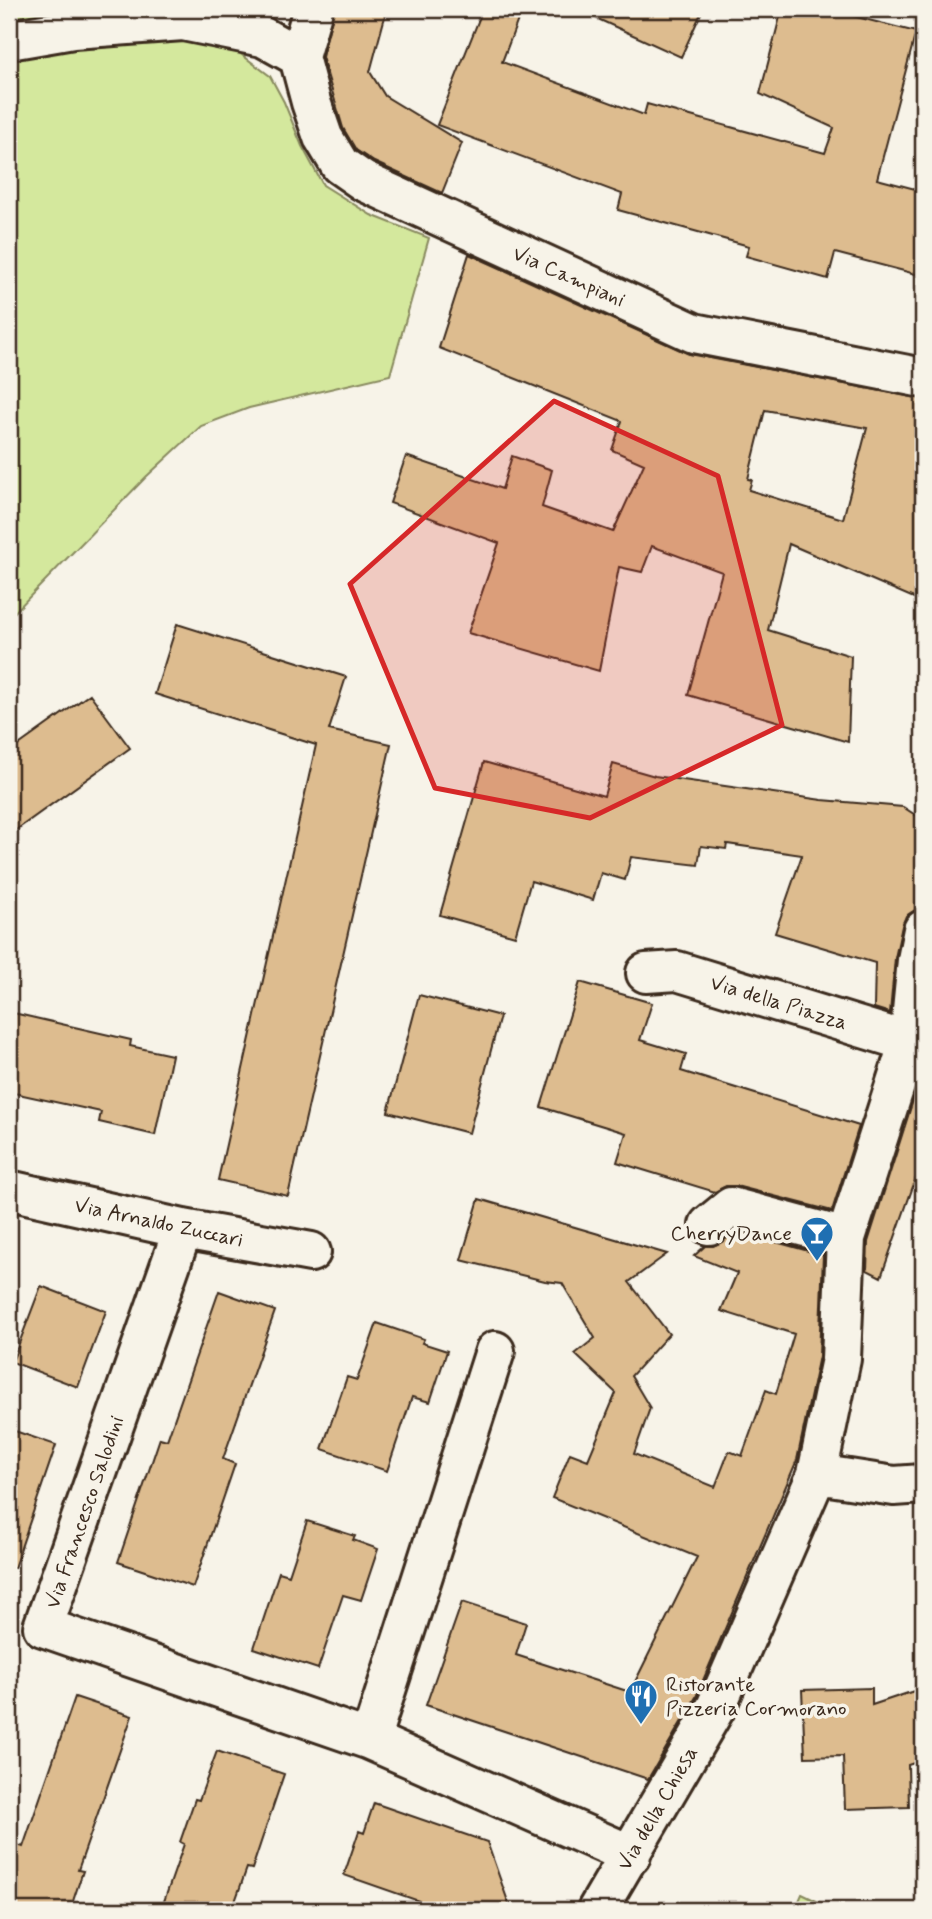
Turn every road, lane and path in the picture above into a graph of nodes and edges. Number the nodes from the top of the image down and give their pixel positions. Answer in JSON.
{"nodes":[{"id":1,"x":313,"y":9,"type":"edge"},
{"id":2,"x":9,"y":40,"type":"edge"},
{"id":3,"x":299,"y":57,"type":"junction"},
{"id":4,"x":923,"y":379,"type":"edge"},
{"id":5,"x":923,"y":930,"type":"edge"},
{"id":6,"x":646,"y":973,"type":"dead end"},
{"id":7,"x":909,"y":1042,"type":"junction"},
{"id":8,"x":9,"y":1190,"type":"edge"},
{"id":9,"x":709,"y":1225,"type":"dead end"},
{"id":10,"x":183,"y":1229,"type":"junction"},
{"id":11,"x":846,"y":1238,"type":"junction"},
{"id":12,"x":311,"y":1252,"type":"dead end"},
{"id":13,"x":495,"y":1352,"type":"dead end"},
{"id":14,"x":817,"y":1474,"type":"junction"},
{"id":15,"x":923,"y":1484,"type":"edge"},
{"id":16,"x":370,"y":1740,"type":"junction"},
{"id":17,"x":631,"y":1855,"type":"junction"},
{"id":18,"x":597,"y":1910,"type":"edge"}],
"edges":[{"from":1,"to":3,"type":"street"},
{"from":2,"to":3,"type":"street"},
{"from":3,"to":4,"type":"street","name":"Via Campiani"},
{"from":5,"to":7,"type":"street"},
{"from":6,"to":7,"type":"street","name":"Via della Piazza"},
{"from":7,"to":11,"type":"street"},
{"from":8,"to":10,"type":"street","name":"Via Arnaldo Zuccari"},
{"from":9,"to":11,"type":"street"},
{"from":10,"to":12,"type":"street","name":"Via Arnaldo Zuccari"},
{"from":10,"to":16,"type":"street","name":"Via Francesco Salodini"},
{"from":11,"to":14,"type":"street"},
{"from":13,"to":16,"type":"street"},
{"from":14,"to":15,"type":"street"},
{"from":14,"to":17,"type":"street","name":"Via della Chiesa"},
{"from":16,"to":17,"type":"street","name":"Via Francesco Salodini"},
{"from":17,"to":18,"type":"street","name":"Via della Chiesa"}]}
